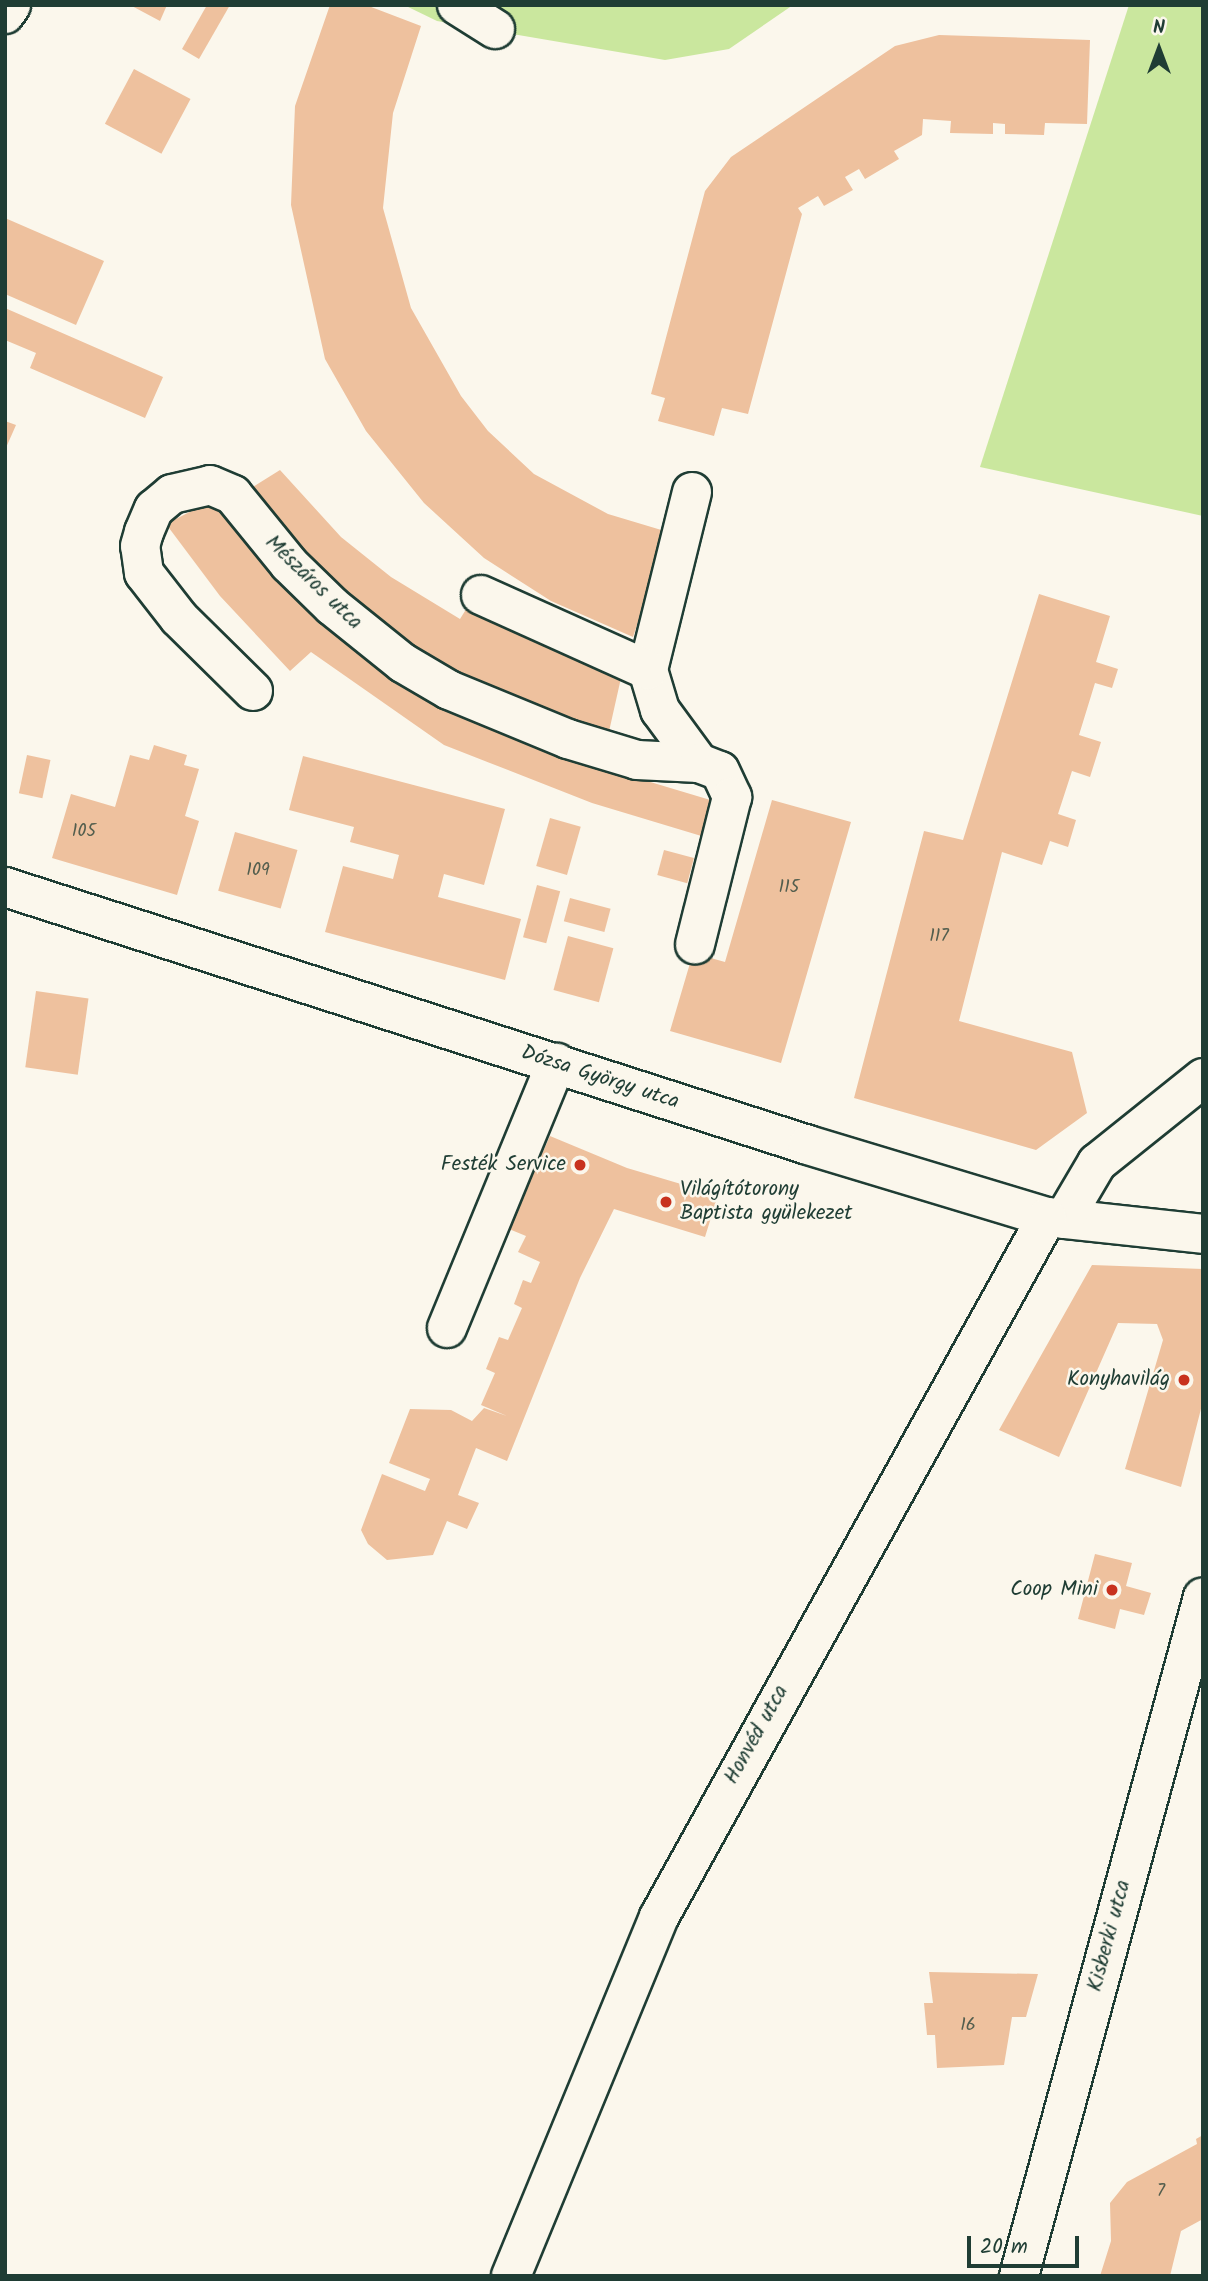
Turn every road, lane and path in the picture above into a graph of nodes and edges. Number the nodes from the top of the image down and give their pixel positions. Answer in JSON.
{"nodes":[{"id":1,"x":10,"y":5,"type":"edge"},
{"id":2,"x":457,"y":5,"type":"edge"},
{"id":3,"x":5,"y":14,"type":"edge"},
{"id":4,"x":495,"y":29,"type":"dead end"},
{"id":5,"x":692,"y":492,"type":"dead end"},
{"id":6,"x":481,"y":595,"type":"dead end"},
{"id":7,"x":648,"y":670,"type":"junction"},
{"id":8,"x":253,"y":691,"type":"dead end"},
{"id":9,"x":699,"y":763,"type":"junction"},
{"id":10,"x":5,"y":887,"type":"edge"},
{"id":11,"x":695,"y":944,"type":"dead end"},
{"id":12,"x":556,"y":1063,"type":"junction"},
{"id":13,"x":1203,"y":1078,"type":"edge"},
{"id":14,"x":1056,"y":1218,"type":"junction"},
{"id":15,"x":1203,"y":1234,"type":"edge"},
{"id":16,"x":447,"y":1328,"type":"dead end"},
{"id":17,"x":1203,"y":1597,"type":"edge"},
{"id":18,"x":512,"y":2276,"type":"edge"},
{"id":19,"x":1019,"y":2276,"type":"edge"}],
"edges":[{"from":1,"to":3,"type":"street"},
{"from":2,"to":4,"type":"street"},
{"from":5,"to":7,"type":"street"},
{"from":6,"to":7,"type":"street"},
{"from":7,"to":9,"type":"street"},
{"from":8,"to":9,"type":"street","name":"Mészáros utca"},
{"from":9,"to":11,"type":"street"},
{"from":10,"to":12,"type":"street","name":"Dózsa György utca"},
{"from":12,"to":14,"type":"street","name":"Dózsa György utca"},
{"from":12,"to":16,"type":"street"},
{"from":13,"to":14,"type":"street","name":"Honvéd utca"},
{"from":14,"to":15,"type":"street","name":"Dózsa György utca"},
{"from":14,"to":18,"type":"street","name":"Honvéd utca"},
{"from":17,"to":19,"type":"street","name":"Kisberki utca"}]}
